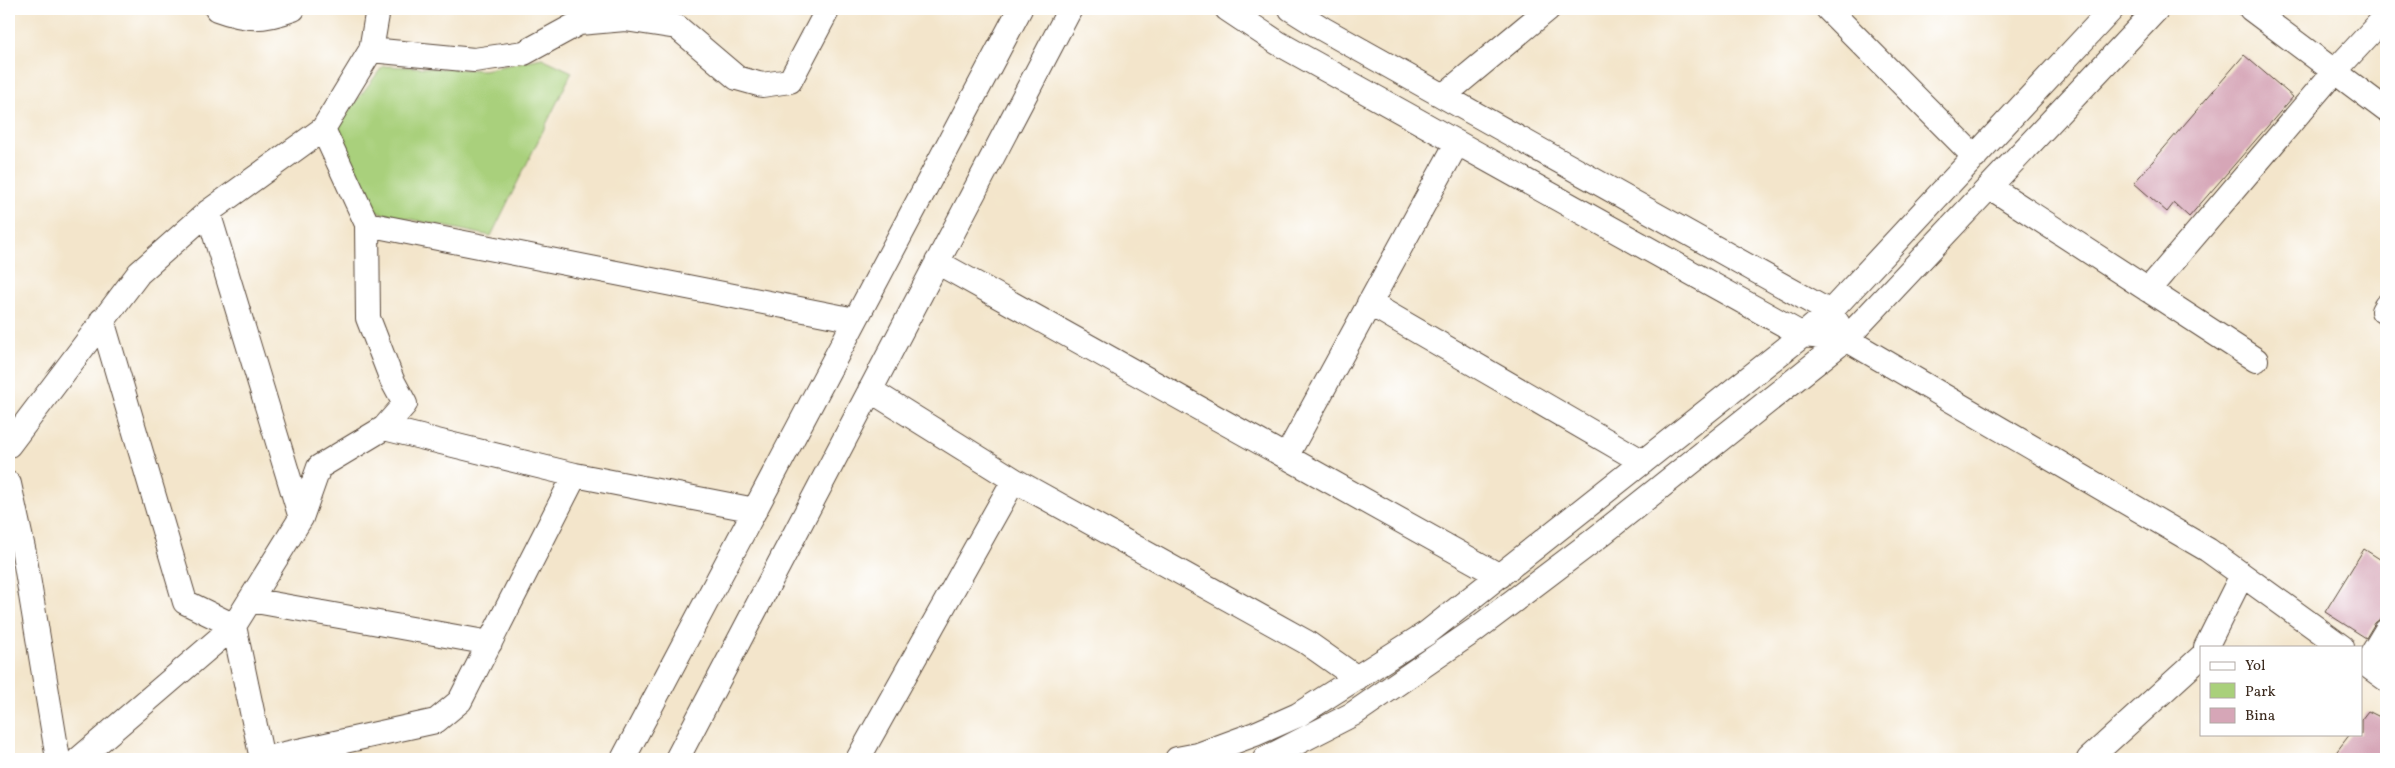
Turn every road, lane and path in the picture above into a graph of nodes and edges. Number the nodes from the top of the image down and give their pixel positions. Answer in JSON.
{"nodes":[{"id":1,"x":217,"y":9,"type":"edge"},
{"id":2,"x":293,"y":9,"type":"edge"},
{"id":3,"x":378,"y":9,"type":"edge"},
{"id":4,"x":828,"y":9,"type":"edge"},
{"id":5,"x":1020,"y":9,"type":"edge"},
{"id":6,"x":1070,"y":9,"type":"edge"},
{"id":7,"x":1227,"y":9,"type":"edge"},
{"id":8,"x":1291,"y":9,"type":"edge"},
{"id":9,"x":1548,"y":9,"type":"edge"},
{"id":10,"x":1828,"y":9,"type":"edge"},
{"id":11,"x":2112,"y":9,"type":"edge"},
{"id":12,"x":2157,"y":9,"type":"edge"},
{"id":13,"x":2251,"y":9,"type":"edge"},
{"id":14,"x":2386,"y":16,"type":"edge"},
{"id":15,"x":371,"y":50,"type":"junction"},
{"id":16,"x":2334,"y":72,"type":"junction"},
{"id":17,"x":1443,"y":96,"type":"junction"},
{"id":18,"x":2386,"y":110,"type":"edge"},
{"id":19,"x":323,"y":129,"type":"junction"},
{"id":20,"x":1457,"y":142,"type":"junction"},
{"id":21,"x":1975,"y":157,"type":"junction"},
{"id":22,"x":1990,"y":187,"type":"junction"},
{"id":23,"x":208,"y":212,"type":"junction"},
{"id":24,"x":367,"y":224,"type":"junction"},
{"id":25,"x":937,"y":262,"type":"junction"},
{"id":26,"x":2148,"y":290,"type":"junction"},
{"id":27,"x":1369,"y":303,"type":"junction"},
{"id":28,"x":1830,"y":312,"type":"junction"},
{"id":29,"x":102,"y":320,"type":"junction"},
{"id":30,"x":855,"y":320,"type":"junction"},
{"id":31,"x":1803,"y":335,"type":"junction"},
{"id":32,"x":1846,"y":339,"type":"junction"},
{"id":33,"x":2256,"y":360,"type":"dead end"},
{"id":34,"x":870,"y":390,"type":"junction"},
{"id":35,"x":384,"y":428,"type":"junction"},
{"id":36,"x":9,"y":444,"type":"edge"},
{"id":37,"x":1286,"y":457,"type":"junction"},
{"id":38,"x":1643,"y":462,"type":"junction"},
{"id":39,"x":575,"y":475,"type":"junction"},
{"id":40,"x":1014,"y":480,"type":"junction"},
{"id":41,"x":9,"y":484,"type":"edge"},
{"id":42,"x":755,"y":510,"type":"junction"},
{"id":43,"x":301,"y":518,"type":"junction"},
{"id":44,"x":16,"y":556,"type":"edge"},
{"id":45,"x":2242,"y":575,"type":"junction"},
{"id":46,"x":1500,"y":576,"type":"junction"},
{"id":47,"x":250,"y":600,"type":"junction"},
{"id":48,"x":234,"y":626,"type":"junction"},
{"id":49,"x":2386,"y":631,"type":"edge"},
{"id":50,"x":490,"y":643,"type":"junction"},
{"id":51,"x":2206,"y":646,"type":"edge"},
{"id":52,"x":2341,"y":646,"type":"edge"},
{"id":53,"x":2200,"y":658,"type":"edge"},
{"id":54,"x":2364,"y":662,"type":"edge"},
{"id":55,"x":1357,"y":678,"type":"junction"},
{"id":56,"x":2386,"y":679,"type":"edge"},
{"id":57,"x":58,"y":759,"type":"edge"},
{"id":58,"x":79,"y":759,"type":"edge"},
{"id":59,"x":262,"y":759,"type":"edge"},
{"id":60,"x":623,"y":759,"type":"edge"},
{"id":61,"x":677,"y":759,"type":"edge"},
{"id":62,"x":858,"y":759,"type":"edge"},
{"id":63,"x":1177,"y":759,"type":"edge"},
{"id":64,"x":1265,"y":759,"type":"edge"},
{"id":65,"x":2089,"y":759,"type":"edge"}],
"edges":[{"from":1,"to":2,"type":"street"},
{"from":3,"to":15,"type":"street"},
{"from":4,"to":15,"type":"street"},
{"from":5,"to":30,"type":"street"},
{"from":6,"to":25,"type":"street"},
{"from":7,"to":20,"type":"street"},
{"from":8,"to":17,"type":"street"},
{"from":9,"to":17,"type":"street"},
{"from":10,"to":21,"type":"street"},
{"from":11,"to":21,"type":"street"},
{"from":12,"to":22,"type":"street"},
{"from":13,"to":16,"type":"street"},
{"from":14,"to":16,"type":"street"},
{"from":15,"to":19,"type":"street"},
{"from":16,"to":18,"type":"street"},
{"from":16,"to":26,"type":"street"},
{"from":17,"to":28,"type":"street"},
{"from":19,"to":23,"type":"street"},
{"from":19,"to":24,"type":"street"},
{"from":20,"to":27,"type":"street"},
{"from":20,"to":31,"type":"street"},
{"from":21,"to":28,"type":"street"},
{"from":22,"to":26,"type":"street"},
{"from":22,"to":32,"type":"street"},
{"from":23,"to":29,"type":"street"},
{"from":23,"to":43,"type":"street"},
{"from":24,"to":30,"type":"street"},
{"from":24,"to":35,"type":"street"},
{"from":25,"to":34,"type":"street"},
{"from":25,"to":37,"type":"street"},
{"from":26,"to":33,"type":"street"},
{"from":27,"to":37,"type":"street"},
{"from":27,"to":38,"type":"street"},
{"from":28,"to":31,"type":"street"},
{"from":28,"to":32,"type":"street"},
{"from":29,"to":36,"type":"street"},
{"from":29,"to":48,"type":"street"},
{"from":30,"to":42,"type":"street"},
{"from":31,"to":32,"type":"street"},
{"from":31,"to":38,"type":"street"},
{"from":32,"to":45,"type":"street"},
{"from":32,"to":64,"type":"street"},
{"from":34,"to":40,"type":"street"},
{"from":34,"to":61,"type":"street"},
{"from":35,"to":39,"type":"street"},
{"from":35,"to":43,"type":"street"},
{"from":37,"to":46,"type":"street"},
{"from":38,"to":46,"type":"street"},
{"from":39,"to":42,"type":"street"},
{"from":39,"to":50,"type":"street"},
{"from":40,"to":55,"type":"street"},
{"from":40,"to":62,"type":"street"},
{"from":41,"to":44,"type":"street"},
{"from":42,"to":60,"type":"street"},
{"from":43,"to":47,"type":"street"},
{"from":44,"to":57,"type":"street"},
{"from":45,"to":51,"type":"street"},
{"from":45,"to":52,"type":"street"},
{"from":46,"to":55,"type":"street"},
{"from":47,"to":48,"type":"street"},
{"from":47,"to":50,"type":"street"},
{"from":48,"to":58,"type":"street"},
{"from":48,"to":59,"type":"street"},
{"from":49,"to":54,"type":"street"},
{"from":50,"to":59,"type":"street"},
{"from":53,"to":65,"type":"street"},
{"from":54,"to":56,"type":"street"},
{"from":55,"to":63,"type":"street"}]}
